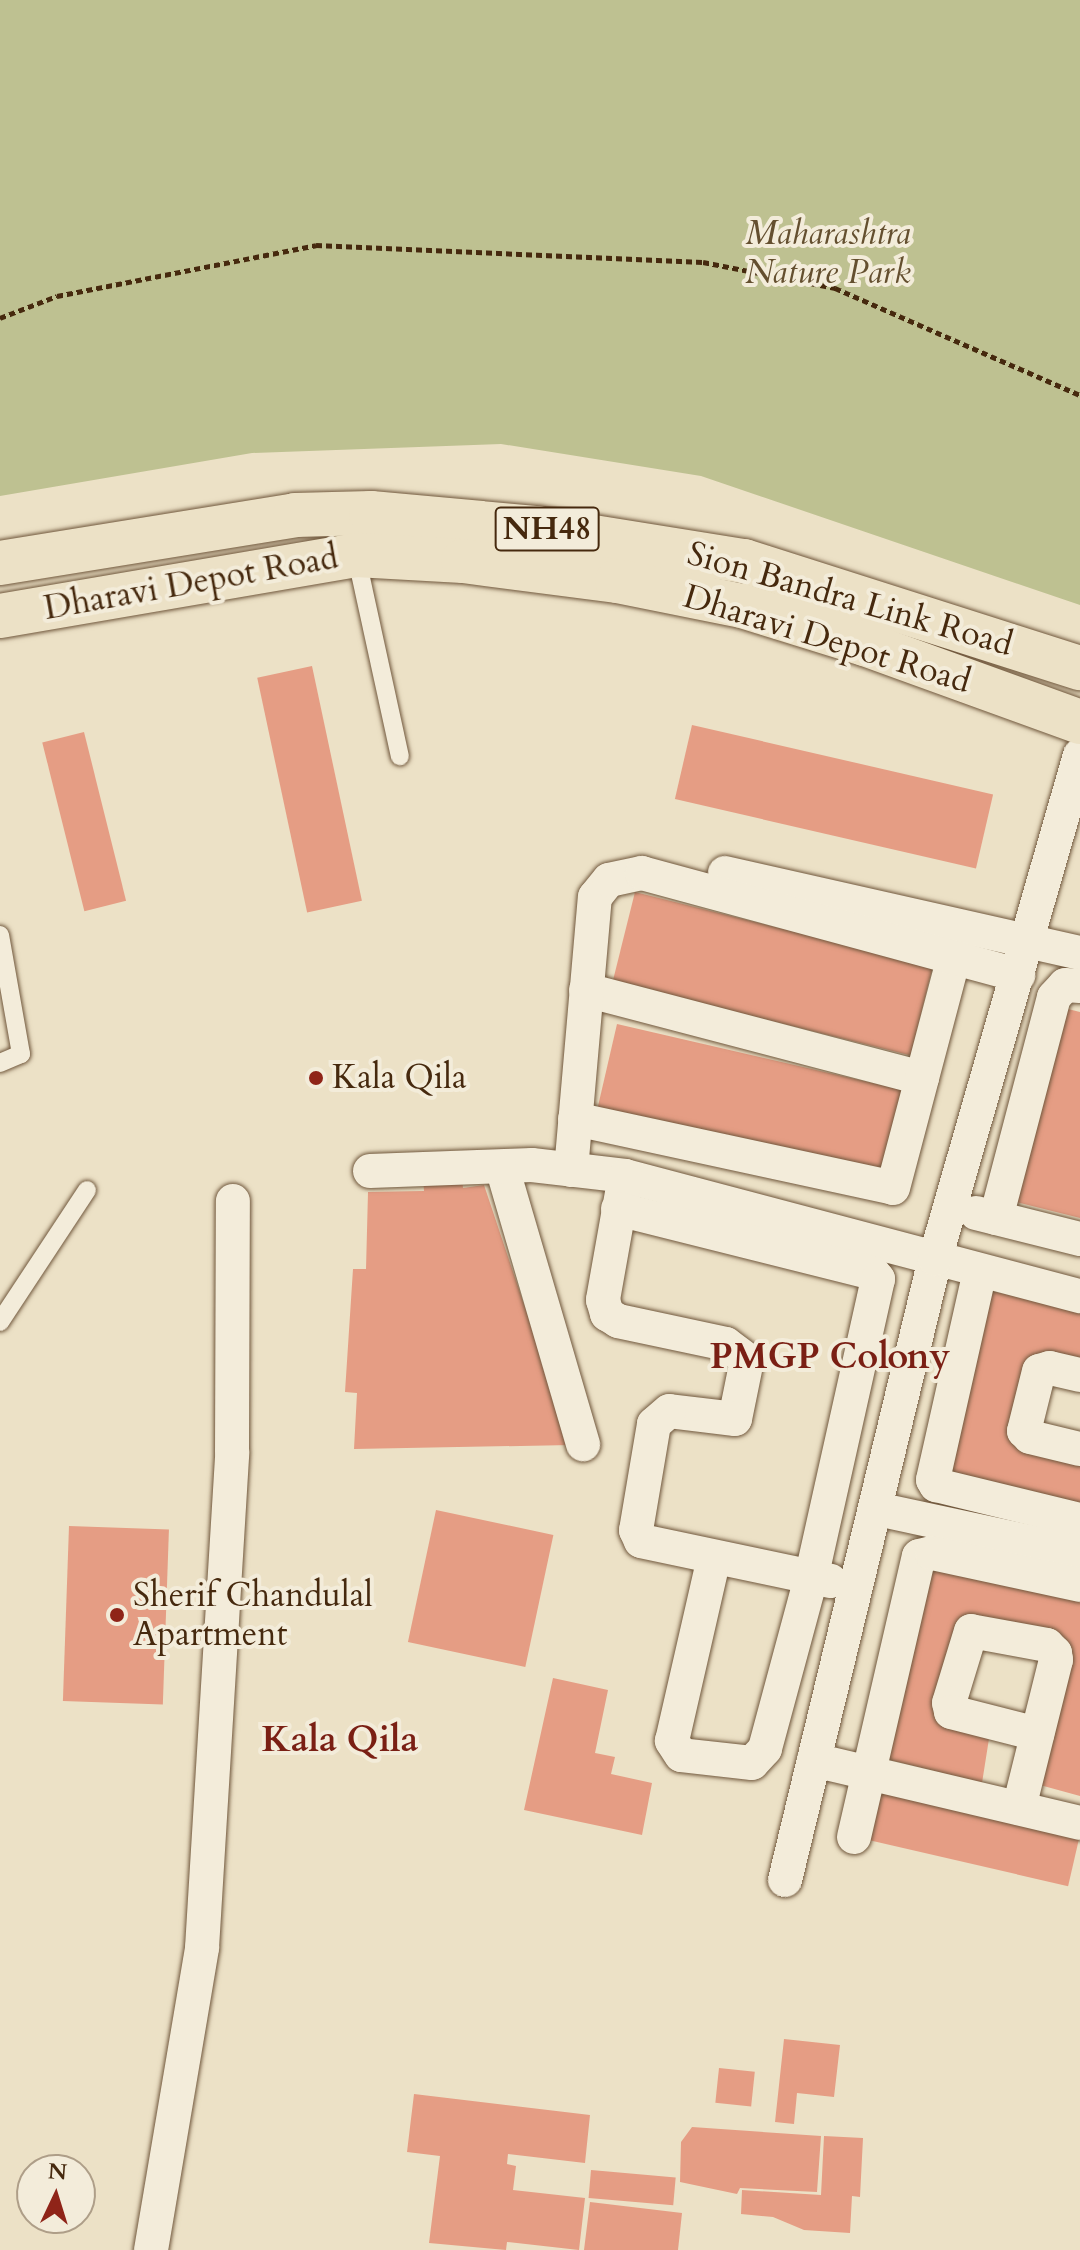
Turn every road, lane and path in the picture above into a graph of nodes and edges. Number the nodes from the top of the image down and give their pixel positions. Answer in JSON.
{"nodes":[{"id":1,"x":0,"y":318,"type":"edge"},
{"id":2,"x":1080,"y":395,"type":"edge"},
{"id":3,"x":356,"y":555,"type":"junction"},
{"id":4,"x":0,"y":563,"type":"edge"},
{"id":5,"x":0,"y":616,"type":"edge"},
{"id":6,"x":1080,"y":668,"type":"edge"},
{"id":7,"x":1080,"y":722,"type":"edge"},
{"id":8,"x":1080,"y":755,"type":"edge"},
{"id":9,"x":400,"y":756,"type":"dead end"},
{"id":10,"x":658,"y":858,"type":"dead end"},
{"id":11,"x":0,"y":935,"type":"edge"},
{"id":12,"x":1028,"y":940,"type":"junction"},
{"id":13,"x":1080,"y":953,"type":"edge"},
{"id":14,"x":954,"y":957,"type":"junction"},
{"id":15,"x":1018,"y":975,"type":"junction"},
{"id":16,"x":1080,"y":986,"type":"edge"},
{"id":17,"x":586,"y":990,"type":"junction"},
{"id":18,"x":0,"y":1063,"type":"edge"},
{"id":19,"x":922,"y":1078,"type":"junction"},
{"id":20,"x":575,"y":1119,"type":"junction"},
{"id":21,"x":502,"y":1167,"type":"junction"},
{"id":22,"x":571,"y":1170,"type":"junction"},
{"id":23,"x":370,"y":1171,"type":"dead end"},
{"id":24,"x":625,"y":1176,"type":"junction"},
{"id":25,"x":87,"y":1190,"type":"dead end"},
{"id":26,"x":233,"y":1201,"type":"dead end"},
{"id":27,"x":951,"y":1207,"type":"junction"},
{"id":28,"x":618,"y":1209,"type":"junction"},
{"id":29,"x":996,"y":1218,"type":"junction"},
{"id":30,"x":1080,"y":1239,"type":"edge"},
{"id":31,"x":935,"y":1259,"type":"junction"},
{"id":32,"x":980,"y":1271,"type":"junction"},
{"id":33,"x":1080,"y":1296,"type":"edge"},
{"id":34,"x":0,"y":1322,"type":"edge"},
{"id":35,"x":1080,"y":1375,"type":"edge"},
{"id":36,"x":583,"y":1444,"type":"dead end"},
{"id":37,"x":1080,"y":1449,"type":"edge"},
{"id":38,"x":983,"y":1497,"type":"junction"},
{"id":39,"x":877,"y":1509,"type":"junction"},
{"id":40,"x":1080,"y":1520,"type":"edge"},
{"id":41,"x":974,"y":1546,"type":"junction"},
{"id":42,"x":1080,"y":1553,"type":"edge"},
{"id":43,"x":714,"y":1558,"type":"junction"},
{"id":44,"x":811,"y":1578,"type":"junction"},
{"id":45,"x":858,"y":1584,"type":"junction"},
{"id":46,"x":1080,"y":1585,"type":"edge"},
{"id":47,"x":1037,"y":1734,"type":"dead end"},
{"id":48,"x":814,"y":1760,"type":"junction"},
{"id":49,"x":868,"y":1773,"type":"junction"},
{"id":50,"x":1019,"y":1808,"type":"junction"},
{"id":51,"x":1080,"y":1823,"type":"edge"},
{"id":52,"x":854,"y":1837,"type":"dead end"},
{"id":53,"x":785,"y":1880,"type":"dead end"},
{"id":54,"x":151,"y":2250,"type":"edge"}],
"edges":[{"from":1,"to":2,"type":"path"},
{"from":3,"to":5,"type":"main road","name":"Dharavi Depot Road"},
{"from":3,"to":7,"type":"main road","name":"Dharavi Depot Road"},
{"from":3,"to":9,"type":"lane"},
{"from":4,"to":6,"type":"main road","name":"Sion Bandra Link Road","number":"NH48"},
{"from":8,"to":12,"type":"street"},
{"from":10,"to":12,"type":"street"},
{"from":11,"to":18,"type":"lane"},
{"from":12,"to":13,"type":"street"},
{"from":12,"to":15,"type":"street"},
{"from":14,"to":15,"type":"street"},
{"from":14,"to":17,"type":"street"},
{"from":14,"to":19,"type":"street"},
{"from":15,"to":27,"type":"street"},
{"from":16,"to":29,"type":"street"},
{"from":17,"to":19,"type":"street"},
{"from":17,"to":20,"type":"street"},
{"from":19,"to":20,"type":"street"},
{"from":20,"to":22,"type":"street"},
{"from":21,"to":22,"type":"street"},
{"from":21,"to":23,"type":"street"},
{"from":21,"to":36,"type":"street"},
{"from":22,"to":24,"type":"street"},
{"from":24,"to":28,"type":"street"},
{"from":24,"to":31,"type":"street"},
{"from":25,"to":34,"type":"lane"},
{"from":26,"to":54,"type":"street"},
{"from":27,"to":29,"type":"street"},
{"from":27,"to":31,"type":"street"},
{"from":28,"to":43,"type":"street"},
{"from":28,"to":44,"type":"street"},
{"from":29,"to":30,"type":"street"},
{"from":31,"to":32,"type":"street"},
{"from":31,"to":39,"type":"street"},
{"from":32,"to":33,"type":"street"},
{"from":32,"to":38,"type":"street"},
{"from":35,"to":37,"type":"street"},
{"from":38,"to":40,"type":"street"},
{"from":38,"to":41,"type":"street"},
{"from":39,"to":41,"type":"street"},
{"from":39,"to":45,"type":"street"},
{"from":41,"to":42,"type":"street"},
{"from":41,"to":46,"type":"street"},
{"from":41,"to":49,"type":"street"},
{"from":43,"to":44,"type":"street"},
{"from":43,"to":44,"type":"street"},
{"from":44,"to":45,"type":"street"},
{"from":45,"to":48,"type":"street"},
{"from":47,"to":50,"type":"street"},
{"from":48,"to":49,"type":"street"},
{"from":48,"to":53,"type":"street"},
{"from":49,"to":50,"type":"street"},
{"from":49,"to":52,"type":"street"},
{"from":50,"to":51,"type":"street"}]}
